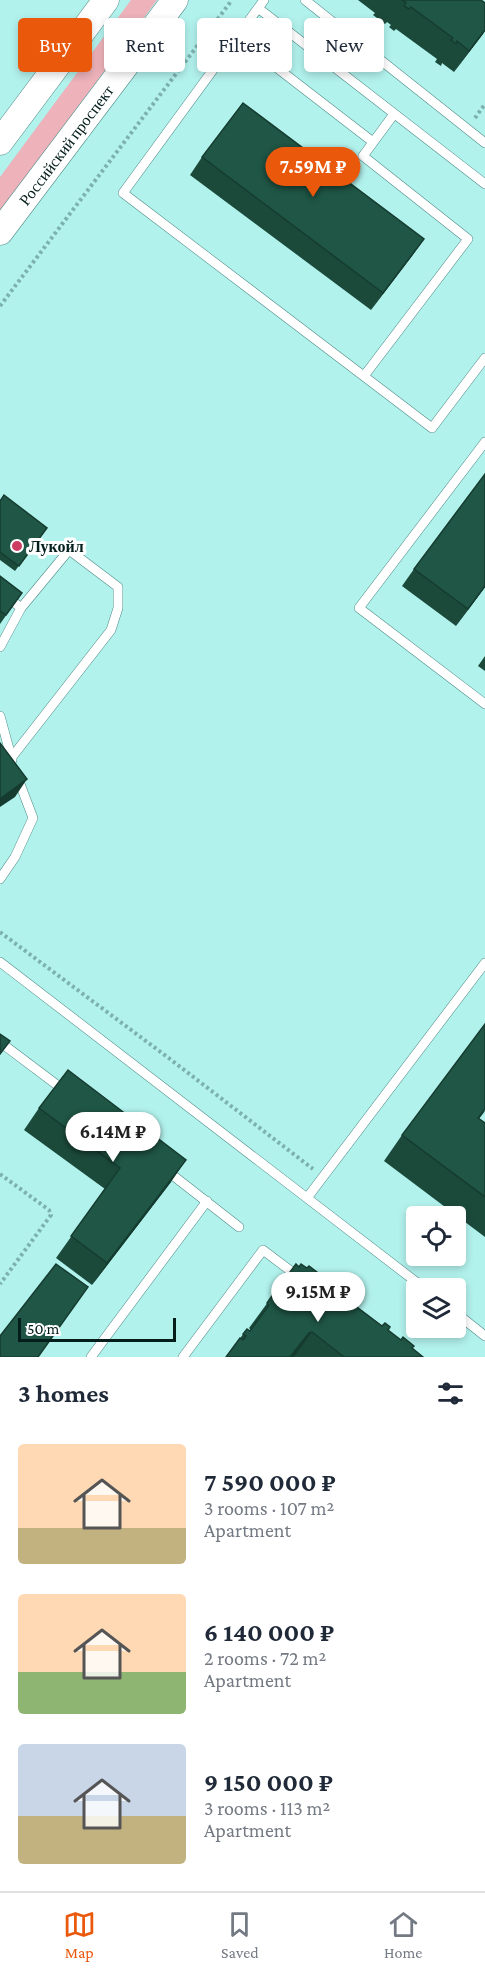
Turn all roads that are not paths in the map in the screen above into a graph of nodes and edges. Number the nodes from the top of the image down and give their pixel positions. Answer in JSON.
{"nodes":[{"id":1,"x":106,"y":0,"type":"edge"},
{"id":2,"x":175,"y":0,"type":"edge"},
{"id":3,"x":264,"y":0,"type":"edge"},
{"id":4,"x":305,"y":0,"type":"edge"},
{"id":5,"x":258,"y":8,"type":"junction"},
{"id":6,"x":251,"y":18,"type":"edge"},
{"id":7,"x":212,"y":72,"type":"edge"},
{"id":8,"x":281,"y":72,"type":"edge"},
{"id":9,"x":394,"y":114,"type":"junction"},
{"id":10,"x":0,"y":142,"type":"edge"},
{"id":11,"x":373,"y":142,"type":"junction"},
{"id":12,"x":485,"y":143,"type":"edge"},
{"id":13,"x":485,"y":184,"type":"edge"},
{"id":14,"x":0,"y":232,"type":"edge"},
{"id":15,"x":485,"y":358,"type":"edge"},
{"id":16,"x":364,"y":376,"type":"junction"},
{"id":17,"x":485,"y":442,"type":"edge"},
{"id":18,"x":0,"y":591,"type":"edge"},
{"id":19,"x":21,"y":608,"type":"junction"},
{"id":20,"x":0,"y":647,"type":"edge"},
{"id":21,"x":485,"y":704,"type":"edge"},
{"id":22,"x":0,"y":717,"type":"edge"},
{"id":23,"x":12,"y":757,"type":"junction"},
{"id":24,"x":0,"y":879,"type":"edge"},
{"id":25,"x":0,"y":962,"type":"edge"},
{"id":26,"x":485,"y":963,"type":"edge"},
{"id":27,"x":0,"y":1041,"type":"edge"},
{"id":28,"x":75,"y":1100,"type":"edge"},
{"id":29,"x":160,"y":1165,"type":"edge"},
{"id":30,"x":307,"y":1198,"type":"junction"},
{"id":31,"x":207,"y":1201,"type":"junction"},
{"id":32,"x":240,"y":1227,"type":"dead end"},
{"id":33,"x":411,"y":1278,"type":"edge"},
{"id":34,"x":310,"y":1285,"type":"edge"},
{"id":35,"x":466,"y":1321,"type":"edge"},
{"id":36,"x":485,"y":1336,"type":"edge"},
{"id":37,"x":91,"y":1357,"type":"edge"},
{"id":38,"x":183,"y":1357,"type":"edge"}],
"edges":[{"from":1,"to":10,"type":"main road"},
{"from":2,"to":14,"type":"main road","name":"Российский проспект"},
{"from":3,"to":5,"type":"lane"},
{"from":4,"to":12,"type":"lane"},
{"from":5,"to":6,"type":"lane"},
{"from":5,"to":9,"type":"lane"},
{"from":7,"to":16,"type":"lane"},
{"from":8,"to":11,"type":"lane"},
{"from":9,"to":11,"type":"lane"},
{"from":9,"to":13,"type":"lane"},
{"from":11,"to":16,"type":"lane"},
{"from":15,"to":16,"type":"lane"},
{"from":17,"to":21,"type":"lane"},
{"from":18,"to":19,"type":"lane"},
{"from":19,"to":20,"type":"lane"},
{"from":19,"to":23,"type":"lane"},
{"from":22,"to":23,"type":"lane"},
{"from":23,"to":24,"type":"lane"},
{"from":25,"to":30,"type":"lane"},
{"from":26,"to":30,"type":"lane"},
{"from":27,"to":28,"type":"lane"},
{"from":29,"to":31,"type":"lane"},
{"from":30,"to":33,"type":"lane"},
{"from":31,"to":32,"type":"lane"},
{"from":31,"to":37,"type":"lane"},
{"from":34,"to":38,"type":"lane"},
{"from":35,"to":36,"type":"lane"}]}
